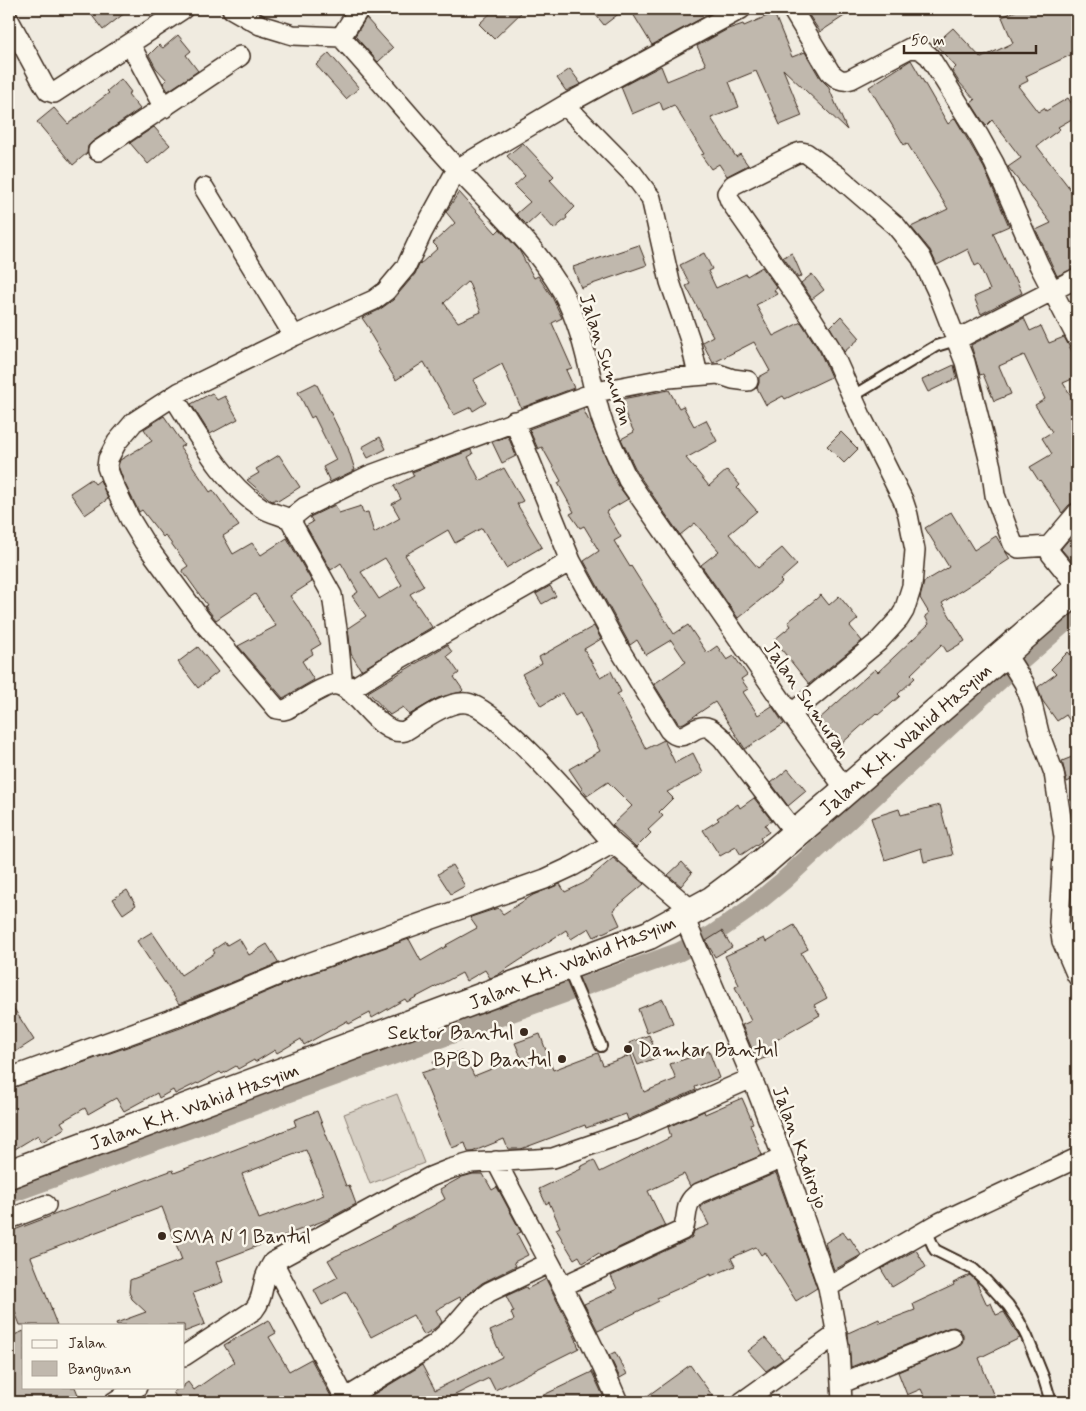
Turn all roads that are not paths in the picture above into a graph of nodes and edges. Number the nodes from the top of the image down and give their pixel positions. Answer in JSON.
{"nodes":[{"id":1,"x":183,"y":9,"type":"edge"},
{"id":2,"x":232,"y":9,"type":"edge"},
{"id":3,"x":359,"y":9,"type":"edge"},
{"id":4,"x":741,"y":9,"type":"edge"},
{"id":5,"x":792,"y":9,"type":"edge"},
{"id":6,"x":9,"y":20,"type":"edge"},
{"id":7,"x":341,"y":37,"type":"junction"},
{"id":8,"x":130,"y":44,"type":"junction"},
{"id":9,"x":240,"y":56,"type":"dead end"},
{"id":10,"x":565,"y":105,"type":"junction"},
{"id":11,"x":164,"y":108,"type":"junction"},
{"id":12,"x":98,"y":151,"type":"dead end"},
{"id":13,"x":457,"y":169,"type":"junction"},
{"id":14,"x":204,"y":188,"type":"dead end"},
{"id":15,"x":1077,"y":278,"type":"edge"},
{"id":16,"x":1052,"y":292,"type":"junction"},
{"id":17,"x":294,"y":336,"type":"junction"},
{"id":18,"x":1077,"y":338,"type":"edge"},
{"id":19,"x":956,"y":340,"type":"junction"},
{"id":20,"x":698,"y":375,"type":"junction"},
{"id":21,"x":748,"y":381,"type":"dead end"},
{"id":22,"x":596,"y":392,"type":"junction"},
{"id":23,"x":173,"y":396,"type":"junction"},
{"id":24,"x":853,"y":396,"type":"junction"},
{"id":25,"x":514,"y":421,"type":"junction"},
{"id":26,"x":1077,"y":513,"type":"edge"},
{"id":27,"x":290,"y":519,"type":"junction"},
{"id":28,"x":1049,"y":546,"type":"junction"},
{"id":29,"x":571,"y":561,"type":"junction"},
{"id":30,"x":1077,"y":586,"type":"edge"},
{"id":31,"x":1077,"y":590,"type":"edge"},
{"id":32,"x":1008,"y":657,"type":"junction"},
{"id":33,"x":345,"y":689,"type":"junction"},
{"id":34,"x":791,"y":714,"type":"junction"},
{"id":35,"x":846,"y":790,"type":"junction"},
{"id":36,"x":796,"y":834,"type":"junction"},
{"id":37,"x":614,"y":842,"type":"junction"},
{"id":38,"x":688,"y":917,"type":"junction"},
{"id":39,"x":570,"y":971,"type":"junction"},
{"id":40,"x":1077,"y":976,"type":"edge"},
{"id":41,"x":601,"y":1046,"type":"dead end"},
{"id":42,"x":9,"y":1078,"type":"edge"},
{"id":43,"x":752,"y":1078,"type":"junction"},
{"id":44,"x":783,"y":1158,"type":"junction"},
{"id":45,"x":1077,"y":1158,"type":"edge"},
{"id":46,"x":496,"y":1161,"type":"junction"},
{"id":47,"x":9,"y":1174,"type":"edge"},
{"id":48,"x":46,"y":1206,"type":"dead end"},
{"id":49,"x":9,"y":1219,"type":"edge"},
{"id":50,"x":926,"y":1230,"type":"junction"},
{"id":51,"x":273,"y":1262,"type":"junction"},
{"id":52,"x":549,"y":1263,"type":"junction"},
{"id":53,"x":563,"y":1286,"type":"junction"},
{"id":54,"x":828,"y":1287,"type":"junction"},
{"id":55,"x":837,"y":1334,"type":"junction"},
{"id":56,"x":952,"y":1338,"type":"dead end"},
{"id":57,"x":185,"y":1355,"type":"edge"},
{"id":58,"x":842,"y":1384,"type":"junction"},
{"id":59,"x":135,"y":1388,"type":"edge"},
{"id":60,"x":347,"y":1400,"type":"edge"},
{"id":61,"x":114,"y":1402,"type":"edge"},
{"id":62,"x":618,"y":1402,"type":"edge"},
{"id":63,"x":742,"y":1402,"type":"edge"},
{"id":64,"x":842,"y":1402,"type":"edge"},
{"id":65,"x":1050,"y":1402,"type":"edge"}],
"edges":[{"from":1,"to":8,"type":"street"},
{"from":2,"to":7,"type":"street"},
{"from":3,"to":7,"type":"street"},
{"from":4,"to":10,"type":"street"},
{"from":5,"to":16,"type":"street"},
{"from":6,"to":8,"type":"street"},
{"from":7,"to":13,"type":"street","name":"Jalan Sumuran"},
{"from":8,"to":11,"type":"street"},
{"from":9,"to":11,"type":"street"},
{"from":10,"to":13,"type":"street"},
{"from":10,"to":20,"type":"street"},
{"from":11,"to":12,"type":"street"},
{"from":13,"to":17,"type":"street"},
{"from":13,"to":22,"type":"street","name":"Jalan Sumuran"},
{"from":14,"to":17,"type":"street"},
{"from":15,"to":16,"type":"street"},
{"from":16,"to":18,"type":"street"},
{"from":16,"to":19,"type":"street"},
{"from":17,"to":23,"type":"street"},
{"from":19,"to":24,"type":"lane"},
{"from":19,"to":24,"type":"street"},
{"from":19,"to":28,"type":"street"},
{"from":20,"to":21,"type":"street"},
{"from":20,"to":22,"type":"street"},
{"from":22,"to":25,"type":"street"},
{"from":22,"to":34,"type":"street","name":"Jalan Sumuran"},
{"from":23,"to":27,"type":"street"},
{"from":23,"to":33,"type":"street"},
{"from":24,"to":34,"type":"street"},
{"from":25,"to":27,"type":"street"},
{"from":25,"to":29,"type":"street"},
{"from":26,"to":28,"type":"street"},
{"from":27,"to":33,"type":"street"},
{"from":28,"to":30,"type":"street"},
{"from":29,"to":33,"type":"street"},
{"from":29,"to":36,"type":"street"},
{"from":31,"to":32,"type":"main road","name":"Jalan K.H. Wahid Hasyim"},
{"from":32,"to":35,"type":"main road","name":"Jalan K.H. Wahid Hasyim"},
{"from":32,"to":40,"type":"street"},
{"from":33,"to":37,"type":"street"},
{"from":34,"to":35,"type":"street","name":"Jalan Sumuran"},
{"from":35,"to":36,"type":"main road","name":"Jalan K.H. Wahid Hasyim"},
{"from":36,"to":38,"type":"main road","name":"Jalan K.H. Wahid Hasyim"},
{"from":37,"to":38,"type":"street"},
{"from":37,"to":42,"type":"street"},
{"from":38,"to":39,"type":"main road","name":"Jalan K.H. Wahid Hasyim"},
{"from":38,"to":43,"type":"street","name":"Jalan Kadirojo"},
{"from":39,"to":41,"type":"lane"},
{"from":39,"to":47,"type":"main road","name":"Jalan K.H. Wahid Hasyim"},
{"from":43,"to":44,"type":"street","name":"Jalan Kadirojo"},
{"from":43,"to":46,"type":"street"},
{"from":44,"to":53,"type":"street"},
{"from":44,"to":54,"type":"street","name":"Jalan Kadirojo"},
{"from":45,"to":50,"type":"street"},
{"from":46,"to":51,"type":"street"},
{"from":46,"to":52,"type":"street"},
{"from":48,"to":49,"type":"street"},
{"from":50,"to":54,"type":"street"},
{"from":50,"to":65,"type":"lane"},
{"from":51,"to":57,"type":"street"},
{"from":51,"to":60,"type":"street"},
{"from":52,"to":53,"type":"street"},
{"from":52,"to":60,"type":"street"},
{"from":53,"to":62,"type":"street"},
{"from":54,"to":55,"type":"street","name":"Jalan Kadirojo"},
{"from":55,"to":58,"type":"street","name":"Jalan Kadirojo"},
{"from":55,"to":63,"type":"street"},
{"from":56,"to":58,"type":"street"},
{"from":58,"to":64,"type":"street","name":"Jalan Kadirojo"},
{"from":59,"to":61,"type":"street"}]}
